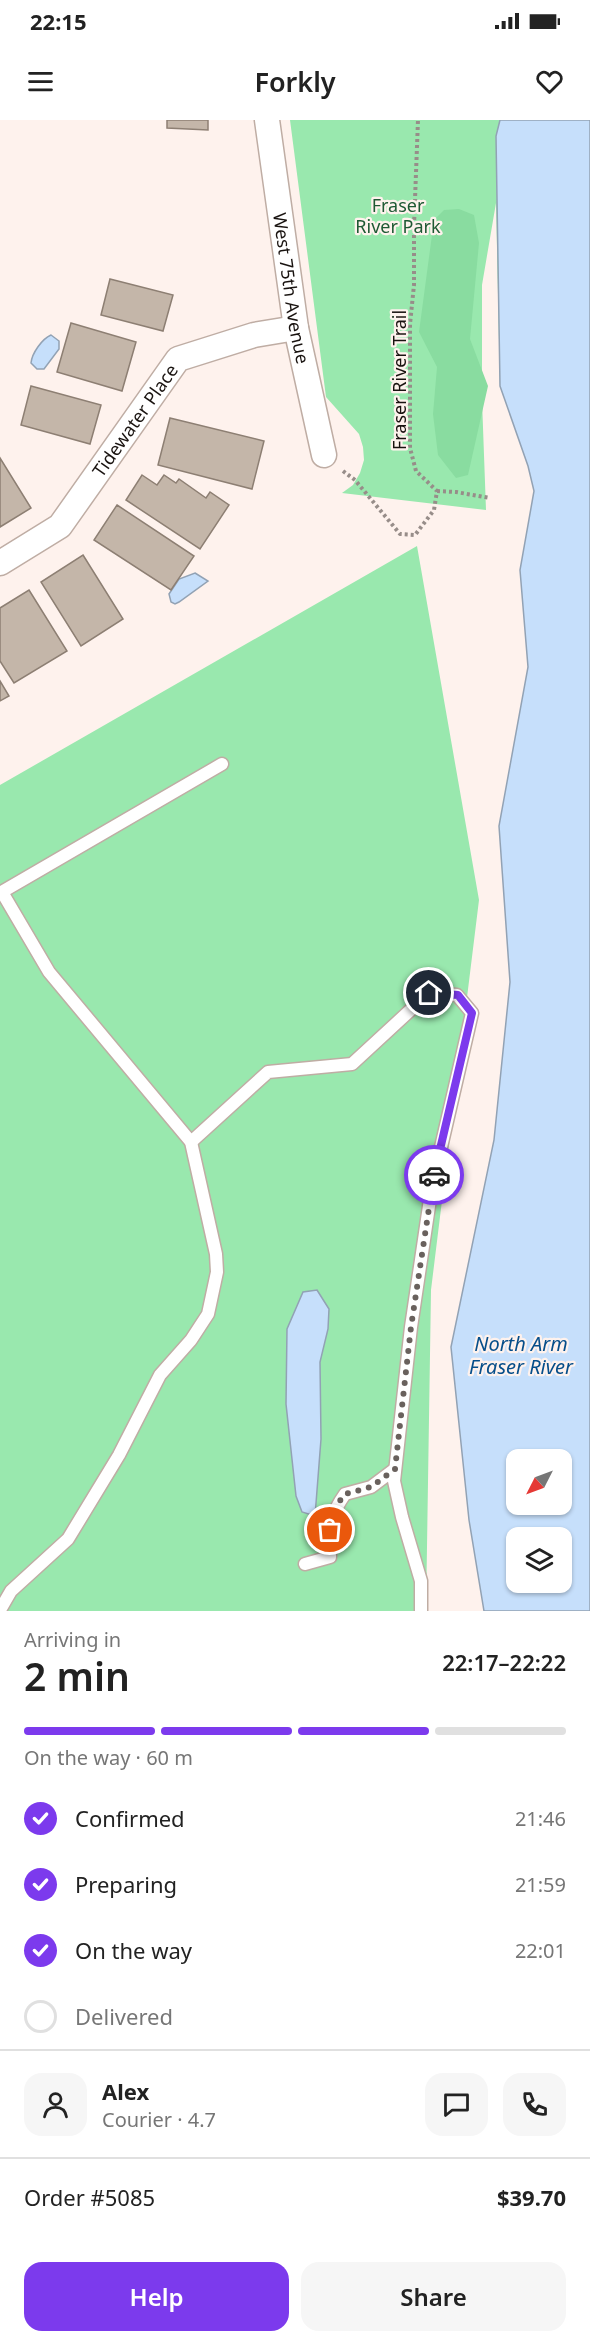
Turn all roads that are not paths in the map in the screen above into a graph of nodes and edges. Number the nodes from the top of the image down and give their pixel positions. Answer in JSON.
{"nodes":[{"id":1,"x":267,"y":120,"type":"edge"},
{"id":2,"x":296,"y":328,"type":"junction"},
{"id":3,"x":324,"y":455,"type":"road end"},
{"id":4,"x":0,"y":562,"type":"edge"},
{"id":5,"x":222,"y":764,"type":"dead end"},
{"id":6,"x":1,"y":893,"type":"edge"},
{"id":7,"x":191,"y":1142,"type":"junction"},
{"id":8,"x":395,"y":1469,"type":"junction"},
{"id":9,"x":305,"y":1564,"type":"dead end"},
{"id":10,"x":0,"y":1610,"type":"edge"},
{"id":11,"x":422,"y":1611,"type":"edge"}],
"edges":[{"from":1,"to":2,"type":"street","name":"West 75th Avenue"},
{"from":2,"to":3,"type":"street","name":"West 75th Avenue"},
{"from":2,"to":4,"type":"street","name":"Tidewater Place"},
{"from":5,"to":6,"type":"lane"},
{"from":6,"to":7,"type":"lane"},
{"from":7,"to":8,"type":"lane"},
{"from":7,"to":10,"type":"lane"},
{"from":8,"to":9,"type":"lane"},
{"from":8,"to":11,"type":"lane"}]}
